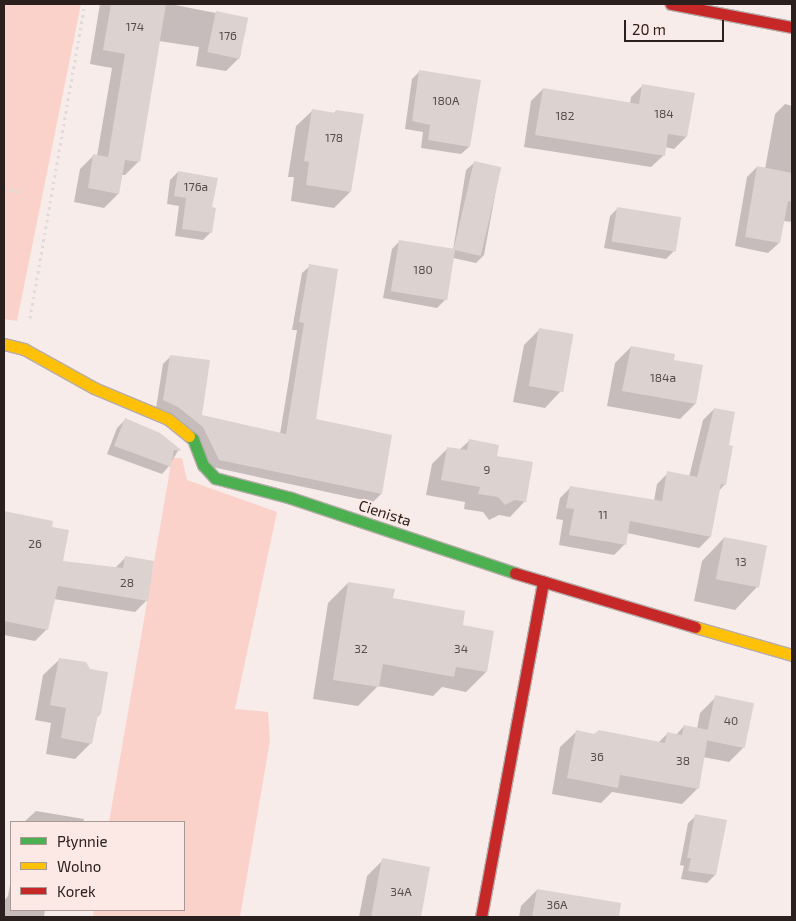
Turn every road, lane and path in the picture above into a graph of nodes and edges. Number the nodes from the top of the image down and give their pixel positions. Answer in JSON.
{"nodes":[{"id":1,"x":85,"y":4,"type":"edge"},
{"id":2,"x":671,"y":4,"type":"edge"},
{"id":3,"x":792,"y":26,"type":"edge"},
{"id":4,"x":4,"y":188,"type":"edge"},
{"id":5,"x":21,"y":192,"type":"dead end"},
{"id":6,"x":4,"y":344,"type":"edge"},
{"id":7,"x":24,"y":349,"type":"junction"},
{"id":8,"x":543,"y":582,"type":"junction"},
{"id":9,"x":792,"y":655,"type":"edge"},
{"id":10,"x":481,"y":917,"type":"edge"}],
"edges":[{"from":1,"to":7,"type":"path"},
{"from":2,"to":3,"type":"street"},
{"from":4,"to":5,"type":"path"},
{"from":6,"to":7,"type":"street","name":"Cienista"},
{"from":7,"to":8,"type":"street","name":"Cienista"},
{"from":8,"to":9,"type":"street","name":"Cienista"},
{"from":8,"to":10,"type":"street"}]}
